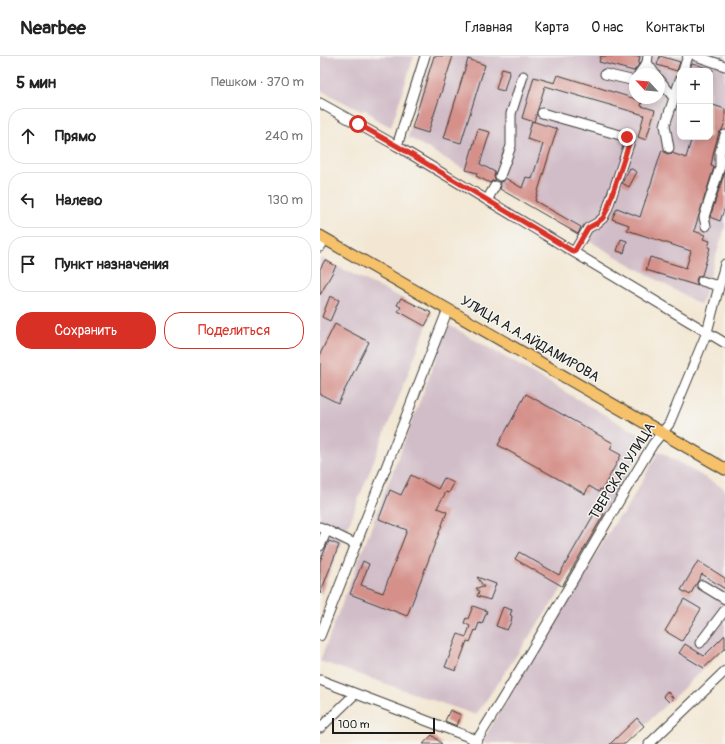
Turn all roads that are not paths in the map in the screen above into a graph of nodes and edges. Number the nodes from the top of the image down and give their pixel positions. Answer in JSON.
{"nodes":[{"id":1,"x":425,"y":56,"type":"edge"},
{"id":2,"x":688,"y":56,"type":"edge"},
{"id":3,"x":696,"y":56,"type":"edge"},
{"id":4,"x":725,"y":66,"type":"edge"},
{"id":5,"x":684,"y":68,"type":"edge"},
{"id":6,"x":605,"y":74,"type":"dead end"},
{"id":7,"x":524,"y":76,"type":"dead end"},
{"id":8,"x":629,"y":80,"type":"edge"},
{"id":9,"x":665,"y":87,"type":"edge"},
{"id":10,"x":677,"y":89,"type":"edge"},
{"id":11,"x":674,"y":98,"type":"junction"},
{"id":12,"x":320,"y":103,"type":"edge"},
{"id":13,"x":542,"y":113,"type":"dead end"},
{"id":14,"x":725,"y":135,"type":"edge"},
{"id":15,"x":397,"y":146,"type":"junction"},
{"id":16,"x":669,"y":148,"type":"dead end"},
{"id":17,"x":500,"y":176,"type":"dead end"},
{"id":18,"x":494,"y":186,"type":"dead end"},
{"id":19,"x":487,"y":200,"type":"junction"},
{"id":20,"x":706,"y":226,"type":"dead end"},
{"id":21,"x":322,"y":240,"type":"edge"},
{"id":22,"x":574,"y":252,"type":"junction"},
{"id":23,"x":725,"y":264,"type":"edge"},
{"id":24,"x":702,"y":281,"type":"dead end"},
{"id":25,"x":718,"y":286,"type":"junction"},
{"id":26,"x":448,"y":309,"type":"junction"},
{"id":27,"x":707,"y":332,"type":"junction"},
{"id":28,"x":725,"y":334,"type":"edge"},
{"id":29,"x":725,"y":343,"type":"edge"},
{"id":30,"x":662,"y":432,"type":"junction"},
{"id":31,"x":725,"y":469,"type":"edge"},
{"id":32,"x":323,"y":528,"type":"edge"},
{"id":33,"x":355,"y":544,"type":"junction"},
{"id":34,"x":320,"y":546,"type":"edge"},
{"id":35,"x":702,"y":585,"type":"dead end"},
{"id":36,"x":725,"y":599,"type":"edge"},
{"id":37,"x":725,"y":610,"type":"edge"},
{"id":38,"x":320,"y":636,"type":"edge"},
{"id":39,"x":700,"y":644,"type":"dead end"},
{"id":40,"x":725,"y":671,"type":"edge"},
{"id":41,"x":320,"y":680,"type":"edge"},
{"id":42,"x":355,"y":694,"type":"junction"},
{"id":43,"x":320,"y":728,"type":"edge"},
{"id":44,"x":475,"y":742,"type":"edge"},
{"id":45,"x":649,"y":744,"type":"edge"}],
"edges":[{"from":1,"to":15,"type":"street"},
{"from":2,"to":5,"type":"street"},
{"from":3,"to":4,"type":"street"},
{"from":6,"to":8,"type":"street"},
{"from":7,"to":17,"type":"street"},
{"from":9,"to":11,"type":"street"},
{"from":10,"to":11,"type":"street"},
{"from":11,"to":16,"type":"street"},
{"from":12,"to":15,"type":"street"},
{"from":13,"to":22,"type":"street"},
{"from":14,"to":20,"type":"street"},
{"from":15,"to":19,"type":"street"},
{"from":18,"to":19,"type":"street"},
{"from":19,"to":22,"type":"street"},
{"from":21,"to":26,"type":"main road","name":"УЛИЦА А.А.АЙДАМИРОВА"},
{"from":22,"to":27,"type":"street"},
{"from":23,"to":25,"type":"street","name":"ТВЕРСКАЯ УЛИЦА"},
{"from":24,"to":25,"type":"street"},
{"from":25,"to":27,"type":"street","name":"ТВЕРСКАЯ УЛИЦА"},
{"from":26,"to":30,"type":"main road","name":"УЛИЦА А.А.АЙДАМИРОВА"},
{"from":26,"to":33,"type":"street"},
{"from":27,"to":28,"type":"street"},
{"from":27,"to":29,"type":"street"},
{"from":27,"to":30,"type":"street","name":"ТВЕРСКАЯ УЛИЦА"},
{"from":30,"to":31,"type":"main road","name":"УЛИЦА А.А.АЙДАМИРОВА"},
{"from":30,"to":44,"type":"street","name":"ТВЕРСКАЯ УЛИЦА"},
{"from":32,"to":33,"type":"street"},
{"from":32,"to":34,"type":"street"},
{"from":33,"to":38,"type":"street"},
{"from":35,"to":36,"type":"street"},
{"from":37,"to":39,"type":"street"},
{"from":40,"to":45,"type":"street"},
{"from":41,"to":42,"type":"street"},
{"from":42,"to":43,"type":"street"},
{"from":42,"to":44,"type":"street"}]}
